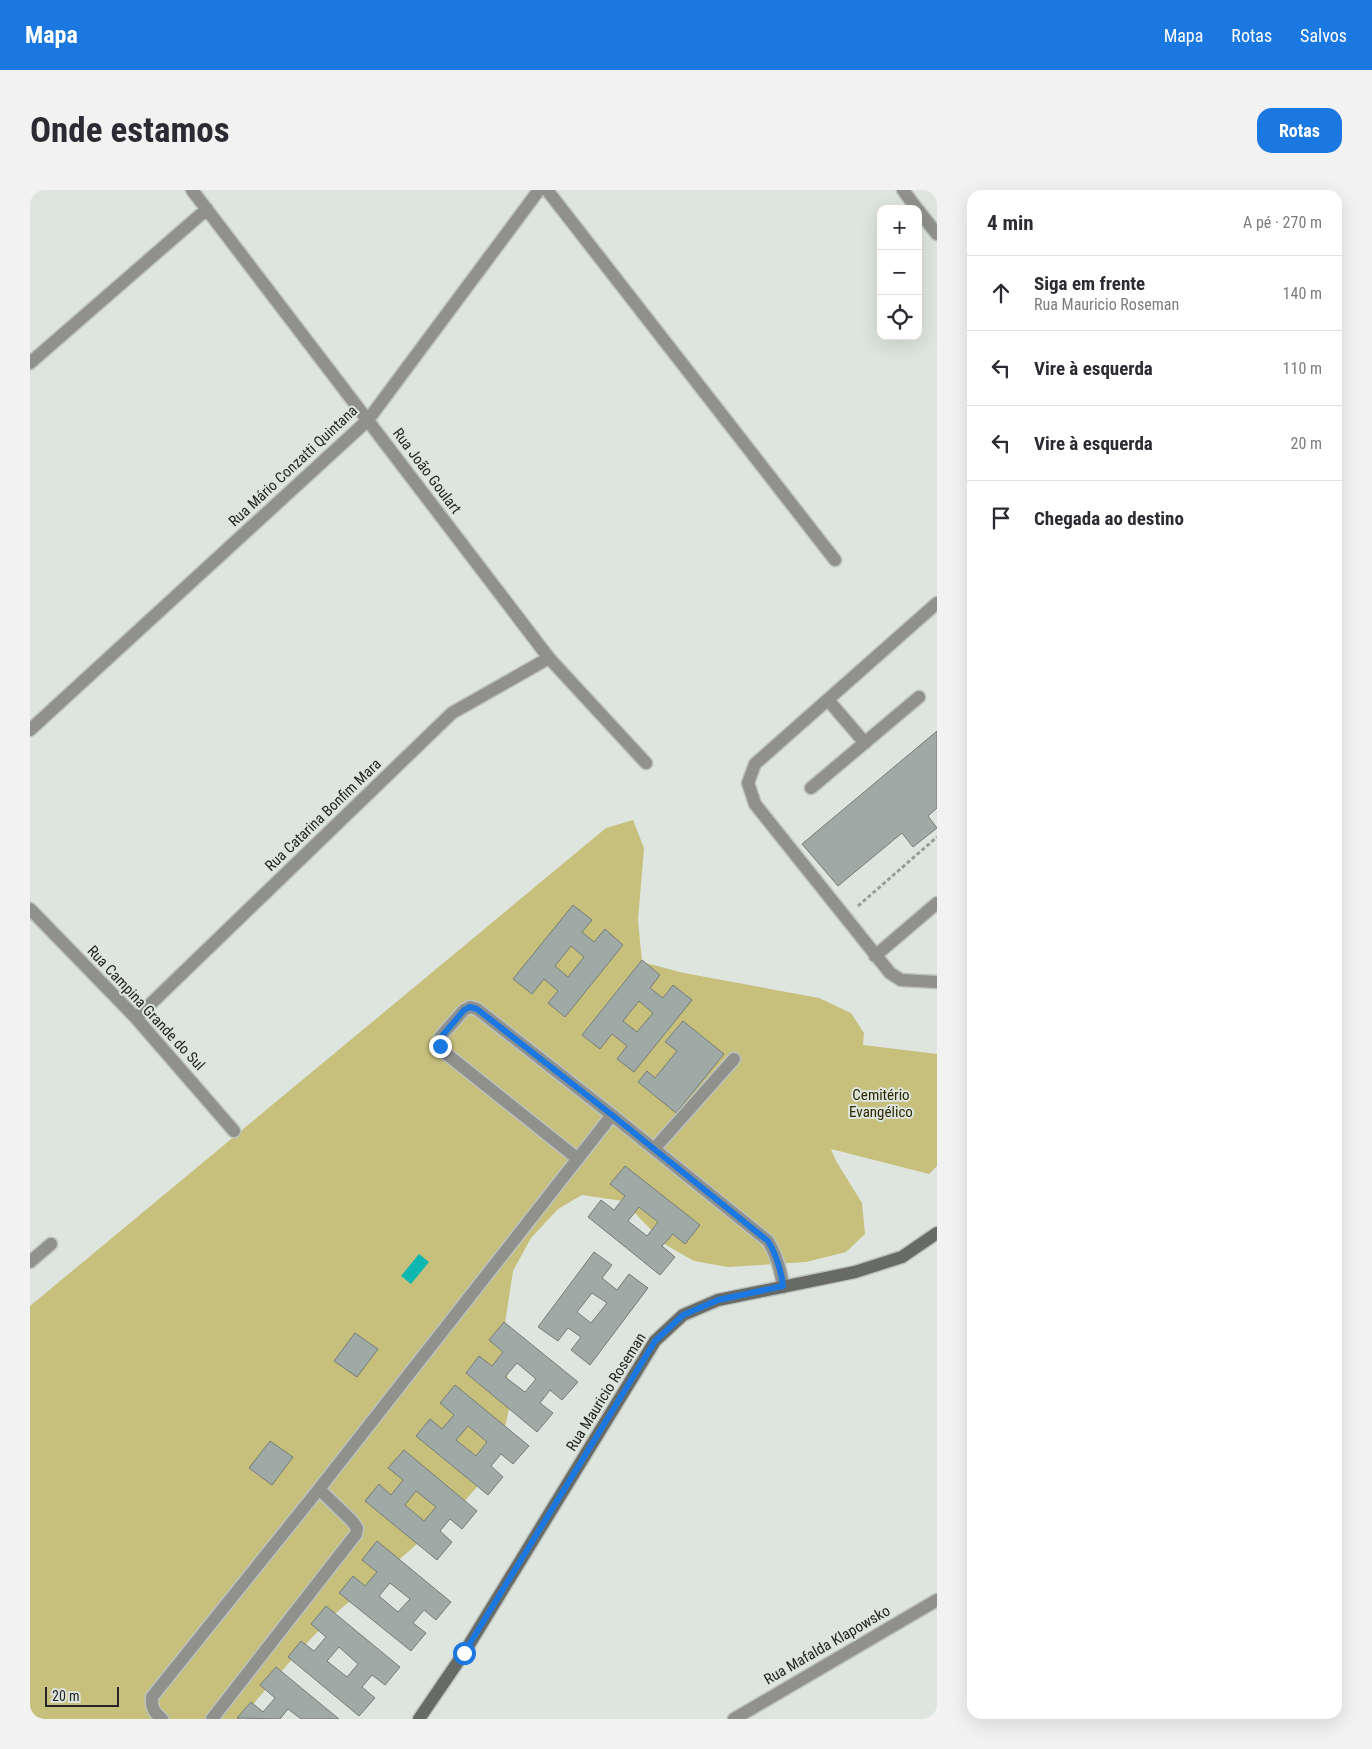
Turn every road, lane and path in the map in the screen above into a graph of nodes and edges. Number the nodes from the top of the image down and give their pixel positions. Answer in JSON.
{"nodes":[{"id":1,"x":192,"y":190,"type":"edge"},
{"id":2,"x":539,"y":190,"type":"edge"},
{"id":3,"x":547,"y":190,"type":"edge"},
{"id":4,"x":903,"y":190,"type":"edge"},
{"id":5,"x":915,"y":205,"type":"edge"},
{"id":6,"x":207,"y":209,"type":"junction"},
{"id":7,"x":922,"y":214,"type":"edge"},
{"id":8,"x":937,"y":234,"type":"edge"},
{"id":9,"x":30,"y":363,"type":"edge"},
{"id":10,"x":368,"y":420,"type":"junction"},
{"id":11,"x":835,"y":560,"type":"dead end"},
{"id":12,"x":937,"y":603,"type":"edge"},
{"id":13,"x":549,"y":658,"type":"junction"},
{"id":14,"x":919,"y":697,"type":"dead end"},
{"id":15,"x":828,"y":700,"type":"junction"},
{"id":16,"x":30,"y":730,"type":"edge"},
{"id":17,"x":865,"y":742,"type":"junction"},
{"id":18,"x":646,"y":763,"type":"dead end"},
{"id":19,"x":811,"y":788,"type":"dead end"},
{"id":20,"x":937,"y":837,"type":"edge"},
{"id":21,"x":937,"y":904,"type":"edge"},
{"id":22,"x":30,"y":909,"type":"edge"},
{"id":23,"x":845,"y":917,"type":"junction"},
{"id":24,"x":875,"y":956,"type":"junction"},
{"id":25,"x":937,"y":982,"type":"edge"},
{"id":26,"x":136,"y":1018,"type":"junction"},
{"id":27,"x":734,"y":1059,"type":"dead end"},
{"id":28,"x":612,"y":1115,"type":"junction"},
{"id":29,"x":234,"y":1131,"type":"dead end"},
{"id":30,"x":654,"y":1149,"type":"junction"},
{"id":31,"x":578,"y":1160,"type":"junction"},
{"id":32,"x":937,"y":1234,"type":"edge"},
{"id":33,"x":51,"y":1244,"type":"dead end"},
{"id":34,"x":30,"y":1262,"type":"edge"},
{"id":35,"x":783,"y":1286,"type":"junction"},
{"id":36,"x":319,"y":1489,"type":"junction"},
{"id":37,"x":937,"y":1600,"type":"edge"},
{"id":38,"x":162,"y":1719,"type":"edge"},
{"id":39,"x":212,"y":1719,"type":"edge"},
{"id":40,"x":418,"y":1719,"type":"edge"},
{"id":41,"x":734,"y":1719,"type":"edge"}],
"edges":[{"from":1,"to":6,"type":"street","name":"Rua João Goulart"},
{"from":2,"to":10,"type":"street","name":"Rua Mário Conzatti Quintana"},
{"from":3,"to":11,"type":"street"},
{"from":4,"to":5,"type":"street"},
{"from":6,"to":9,"type":"street"},
{"from":6,"to":10,"type":"street","name":"Rua João Goulart"},
{"from":7,"to":8,"type":"street"},
{"from":10,"to":13,"type":"street","name":"Rua João Goulart"},
{"from":10,"to":16,"type":"street","name":"Rua Mário Conzatti Quintana"},
{"from":12,"to":15,"type":"street"},
{"from":13,"to":18,"type":"street","name":"Rua João Goulart"},
{"from":13,"to":26,"type":"street","name":"Rua Catarina Bonfim Mara"},
{"from":14,"to":17,"type":"street"},
{"from":15,"to":17,"type":"street"},
{"from":15,"to":23,"type":"street"},
{"from":17,"to":19,"type":"street"},
{"from":20,"to":23,"type":"path"},
{"from":21,"to":24,"type":"street"},
{"from":22,"to":26,"type":"street","name":"Rua Campina Grande do Sul"},
{"from":23,"to":24,"type":"street"},
{"from":24,"to":25,"type":"street"},
{"from":26,"to":29,"type":"street","name":"Rua Campina Grande do Sul"},
{"from":27,"to":30,"type":"street"},
{"from":28,"to":30,"type":"street"},
{"from":28,"to":31,"type":"street"},
{"from":28,"to":31,"type":"street"},
{"from":30,"to":35,"type":"street"},
{"from":31,"to":36,"type":"street"},
{"from":32,"to":35,"type":"main road","name":"Rua Mauricio Roseman"},
{"from":33,"to":34,"type":"street"},
{"from":35,"to":40,"type":"main road","name":"Rua Mauricio Roseman"},
{"from":36,"to":38,"type":"street"},
{"from":36,"to":39,"type":"street"},
{"from":37,"to":41,"type":"street","name":"Rua Mafalda Klapowsko"}]}
